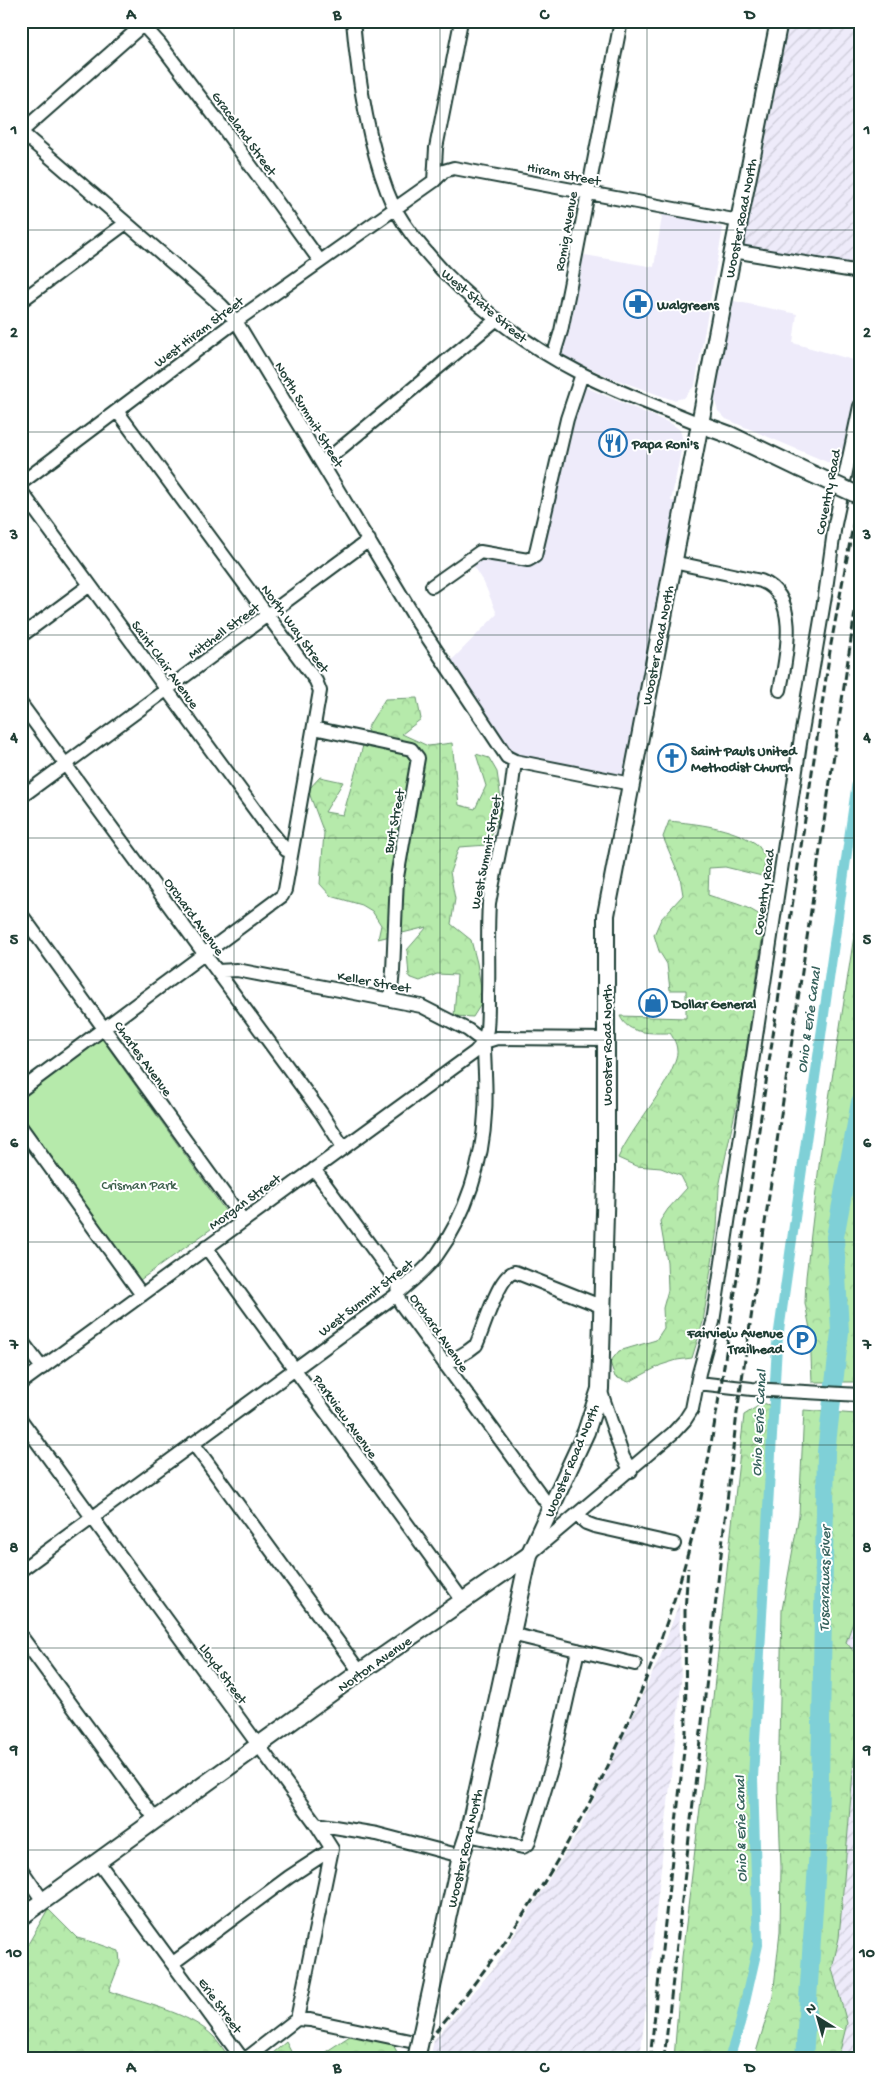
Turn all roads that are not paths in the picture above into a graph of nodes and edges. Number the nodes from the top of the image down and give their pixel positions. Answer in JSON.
{"nodes":[{"id":1,"x":353,"y":21,"type":"edge"},
{"id":2,"x":461,"y":21,"type":"edge"},
{"id":3,"x":621,"y":21,"type":"edge"},
{"id":4,"x":779,"y":21,"type":"edge"},
{"id":5,"x":145,"y":23,"type":"edge"},
{"id":6,"x":21,"y":132,"type":"edge"},
{"id":7,"x":434,"y":181,"type":"junction"},
{"id":8,"x":587,"y":193,"type":"junction"},
{"id":9,"x":396,"y":208,"type":"junction"},
{"id":10,"x":739,"y":221,"type":"junction"},
{"id":11,"x":126,"y":223,"type":"junction"},
{"id":12,"x":733,"y":251,"type":"junction"},
{"id":13,"x":320,"y":261,"type":"junction"},
{"id":14,"x":860,"y":272,"type":"edge"},
{"id":15,"x":21,"y":301,"type":"edge"},
{"id":16,"x":497,"y":319,"type":"junction"},
{"id":17,"x":236,"y":321,"type":"junction"},
{"id":18,"x":552,"y":357,"type":"junction"},
{"id":19,"x":582,"y":374,"type":"junction"},
{"id":20,"x":860,"y":406,"type":"edge"},
{"id":21,"x":117,"y":411,"type":"junction"},
{"id":22,"x":700,"y":424,"type":"junction"},
{"id":23,"x":323,"y":463,"type":"junction"},
{"id":24,"x":21,"y":483,"type":"edge"},
{"id":25,"x":21,"y":491,"type":"edge"},
{"id":26,"x":860,"y":496,"type":"edge"},
{"id":27,"x":370,"y":540,"type":"junction"},
{"id":28,"x":673,"y":562,"type":"junction"},
{"id":29,"x":90,"y":585,"type":"junction"},
{"id":30,"x":432,"y":586,"type":"dead end"},
{"id":31,"x":268,"y":616,"type":"junction"},
{"id":32,"x":21,"y":636,"type":"edge"},
{"id":33,"x":166,"y":690,"type":"junction"},
{"id":34,"x":780,"y":690,"type":"dead end"},
{"id":35,"x":21,"y":704,"type":"edge"},
{"id":36,"x":314,"y":728,"type":"junction"},
{"id":37,"x":515,"y":761,"type":"junction"},
{"id":38,"x":65,"y":764,"type":"junction"},
{"id":39,"x":631,"y":784,"type":"junction"},
{"id":40,"x":21,"y":797,"type":"edge"},
{"id":41,"x":291,"y":852,"type":"junction"},
{"id":42,"x":21,"y":914,"type":"edge"},
{"id":43,"x":205,"y":955,"type":"junction"},
{"id":44,"x":217,"y":971,"type":"junction"},
{"id":45,"x":390,"y":999,"type":"junction"},
{"id":46,"x":105,"y":1029,"type":"junction"},
{"id":47,"x":607,"y":1040,"type":"junction"},
{"id":48,"x":484,"y":1042,"type":"junction"},
{"id":49,"x":21,"y":1090,"type":"edge"},
{"id":50,"x":21,"y":1127,"type":"edge"},
{"id":51,"x":343,"y":1147,"type":"junction"},
{"id":52,"x":314,"y":1169,"type":"junction"},
{"id":53,"x":243,"y":1220,"type":"junction"},
{"id":54,"x":206,"y":1247,"type":"junction"},
{"id":55,"x":142,"y":1295,"type":"junction"},
{"id":56,"x":396,"y":1295,"type":"junction"},
{"id":57,"x":603,"y":1307,"type":"junction"},
{"id":58,"x":21,"y":1340,"type":"edge"},
{"id":59,"x":445,"y":1365,"type":"junction"},
{"id":60,"x":42,"y":1368,"type":"junction"},
{"id":61,"x":294,"y":1370,"type":"junction"},
{"id":62,"x":21,"y":1383,"type":"edge"},
{"id":63,"x":698,"y":1383,"type":"junction"},
{"id":64,"x":600,"y":1389,"type":"junction"},
{"id":65,"x":855,"y":1395,"type":"edge"},
{"id":66,"x":21,"y":1420,"type":"edge"},
{"id":67,"x":193,"y":1443,"type":"junction"},
{"id":68,"x":631,"y":1470,"type":"junction"},
{"id":69,"x":551,"y":1509,"type":"junction"},
{"id":70,"x":577,"y":1515,"type":"junction"},
{"id":71,"x":93,"y":1518,"type":"junction"},
{"id":72,"x":674,"y":1544,"type":"dead end"},
{"id":73,"x":529,"y":1555,"type":"junction"},
{"id":74,"x":21,"y":1570,"type":"edge"},
{"id":75,"x":463,"y":1601,"type":"junction"},
{"id":76,"x":511,"y":1634,"type":"junction"},
{"id":77,"x":21,"y":1636,"type":"edge"},
{"id":78,"x":578,"y":1650,"type":"junction"},
{"id":79,"x":635,"y":1664,"type":"dead end"},
{"id":80,"x":360,"y":1672,"type":"junction"},
{"id":81,"x":259,"y":1745,"type":"junction"},
{"id":82,"x":156,"y":1820,"type":"junction"},
{"id":83,"x":316,"y":1824,"type":"junction"},
{"id":84,"x":468,"y":1835,"type":"junction"},
{"id":85,"x":332,"y":1849,"type":"junction"},
{"id":86,"x":461,"y":1856,"type":"junction"},
{"id":87,"x":98,"y":1862,"type":"junction"},
{"id":88,"x":21,"y":1869,"type":"edge"},
{"id":89,"x":43,"y":1901,"type":"junction"},
{"id":90,"x":21,"y":1917,"type":"edge"},
{"id":91,"x":173,"y":1963,"type":"junction"},
{"id":92,"x":296,"y":2019,"type":"junction"},
{"id":93,"x":417,"y":2044,"type":"edge"}],
"edges":[{"from":1,"to":9,"type":"street","name":"West State Street"},
{"from":2,"to":7,"type":"street"},
{"from":3,"to":8,"type":"street","name":"Romig Avenue"},
{"from":4,"to":10,"type":"main road","name":"Wooster Road North"},
{"from":5,"to":6,"type":"street"},
{"from":5,"to":13,"type":"street","name":"Graceland Street"},
{"from":6,"to":11,"type":"street","name":"North Summit Street"},
{"from":7,"to":8,"type":"street","name":"Hiram Street"},
{"from":7,"to":9,"type":"street","name":"Hiram Street"},
{"from":8,"to":10,"type":"street","name":"Hiram Street"},
{"from":8,"to":18,"type":"street","name":"Romig Avenue"},
{"from":9,"to":13,"type":"street","name":"West Hiram Street"},
{"from":9,"to":16,"type":"street","name":"West State Street"},
{"from":10,"to":12,"type":"main road","name":"Wooster Road North"},
{"from":11,"to":15,"type":"street"},
{"from":11,"to":17,"type":"street","name":"North Summit Street"},
{"from":12,"to":14,"type":"street"},
{"from":12,"to":22,"type":"main road","name":"Wooster Road North"},
{"from":13,"to":17,"type":"street","name":"West Hiram Street"},
{"from":16,"to":18,"type":"street","name":"West State Street"},
{"from":16,"to":23,"type":"street"},
{"from":17,"to":21,"type":"street","name":"West Hiram Street"},
{"from":17,"to":23,"type":"street","name":"North Summit Street"},
{"from":18,"to":19,"type":"street","name":"West State Street"},
{"from":19,"to":22,"type":"street","name":"West State Street"},
{"from":19,"to":30,"type":"street"},
{"from":20,"to":63,"type":"street","name":"Coventry Road"},
{"from":21,"to":24,"type":"street","name":"West Hiram Street"},
{"from":21,"to":31,"type":"street","name":"North Way Street"},
{"from":22,"to":26,"type":"main road","name":"West State Street","bridge":true},
{"from":22,"to":28,"type":"main road","name":"Wooster Road North"},
{"from":23,"to":27,"type":"street","name":"North Summit Street"},
{"from":25,"to":29,"type":"street","name":"Saint Clair Avenue"},
{"from":27,"to":31,"type":"street","name":"Mitchell Street"},
{"from":27,"to":37,"type":"street","name":"North Summit Street"},
{"from":28,"to":34,"type":"street"},
{"from":28,"to":39,"type":"main road","name":"Wooster Road North"},
{"from":29,"to":32,"type":"street"},
{"from":29,"to":33,"type":"street","name":"Saint Clair Avenue"},
{"from":31,"to":33,"type":"street","name":"Mitchell Street"},
{"from":31,"to":36,"type":"street","name":"North Way Street"},
{"from":33,"to":38,"type":"street","name":"Mitchell Street"},
{"from":33,"to":41,"type":"street","name":"Saint Clair Avenue"},
{"from":35,"to":38,"type":"street","name":"Orchard Avenue"},
{"from":36,"to":41,"type":"street","name":"North Way Street"},
{"from":36,"to":45,"type":"street","name":"Burt Street"},
{"from":37,"to":39,"type":"street"},
{"from":37,"to":48,"type":"street","name":"West Summit Street"},
{"from":38,"to":40,"type":"street","name":"Mitchell Street"},
{"from":38,"to":43,"type":"street","name":"Orchard Avenue"},
{"from":39,"to":47,"type":"main road","name":"Wooster Road North"},
{"from":41,"to":43,"type":"street","name":"North Way Street"},
{"from":42,"to":46,"type":"street","name":"Charles Avenue"},
{"from":43,"to":44,"type":"street","name":"Orchard Avenue"},
{"from":43,"to":46,"type":"street","name":"North Way Street"},
{"from":44,"to":45,"type":"street","name":"Keller Street"},
{"from":44,"to":51,"type":"street","name":"Orchard Avenue"},
{"from":45,"to":48,"type":"street","name":"Keller Street"},
{"from":46,"to":49,"type":"street","name":"North Way Street"},
{"from":46,"to":53,"type":"street","name":"Charles Avenue"},
{"from":47,"to":48,"type":"street"},
{"from":47,"to":57,"type":"main road","name":"Wooster Road North"},
{"from":48,"to":51,"type":"street","name":"Morgan Street"},
{"from":48,"to":56,"type":"street","name":"West Summit Street"},
{"from":50,"to":55,"type":"street"},
{"from":51,"to":52,"type":"street","name":"Morgan Street"},
{"from":52,"to":53,"type":"street","name":"Morgan Street"},
{"from":52,"to":56,"type":"street","name":"Orchard Avenue"},
{"from":53,"to":54,"type":"street","name":"Morgan Street"},
{"from":54,"to":55,"type":"street","name":"Morgan Street"},
{"from":54,"to":61,"type":"street","name":"Parkview Avenue"},
{"from":55,"to":60,"type":"street","name":"Morgan Street"},
{"from":56,"to":59,"type":"street","name":"Orchard Avenue"},
{"from":56,"to":61,"type":"street","name":"West Summit Street"},
{"from":57,"to":59,"type":"street"},
{"from":57,"to":64,"type":"main road","name":"Wooster Road North"},
{"from":58,"to":60,"type":"street"},
{"from":59,"to":69,"type":"street","name":"Orchard Avenue"},
{"from":60,"to":62,"type":"street","name":"Morgan Street"},
{"from":61,"to":67,"type":"street","name":"West Summit Street"},
{"from":61,"to":75,"type":"street","name":"Parkview Avenue"},
{"from":63,"to":65,"type":"street"},
{"from":63,"to":68,"type":"street","name":"Norton Avenue"},
{"from":64,"to":68,"type":"street"},
{"from":64,"to":69,"type":"main road","name":"Wooster Road North"},
{"from":66,"to":71,"type":"street","name":"Lloyd Street"},
{"from":67,"to":71,"type":"street","name":"West Summit Street"},
{"from":67,"to":80,"type":"street"},
{"from":68,"to":70,"type":"street","name":"Norton Avenue"},
{"from":69,"to":73,"type":"main road","name":"Wooster Road North"},
{"from":70,"to":72,"type":"street"},
{"from":70,"to":73,"type":"street","name":"Norton Avenue"},
{"from":71,"to":74,"type":"street","name":"West Summit Street"},
{"from":71,"to":81,"type":"street","name":"Lloyd Street"},
{"from":73,"to":75,"type":"main road","name":"Norton Avenue"},
{"from":73,"to":76,"type":"main road","name":"Wooster Road North"},
{"from":75,"to":80,"type":"main road","name":"Norton Avenue"},
{"from":76,"to":78,"type":"street"},
{"from":76,"to":84,"type":"main road","name":"Wooster Road North"},
{"from":77,"to":82,"type":"street"},
{"from":78,"to":79,"type":"street"},
{"from":78,"to":84,"type":"street"},
{"from":80,"to":81,"type":"main road","name":"Norton Avenue"},
{"from":81,"to":82,"type":"main road","name":"Norton Avenue"},
{"from":81,"to":83,"type":"street","name":"Lloyd Street"},
{"from":82,"to":87,"type":"main road","name":"Norton Avenue"},
{"from":83,"to":85,"type":"street","name":"Lloyd Street"},
{"from":83,"to":86,"type":"street"},
{"from":84,"to":86,"type":"main road","name":"Wooster Road North"},
{"from":85,"to":91,"type":"street"},
{"from":85,"to":92,"type":"street"},
{"from":86,"to":93,"type":"main road","name":"Wooster Road North"},
{"from":87,"to":89,"type":"main road","name":"Norton Avenue"},
{"from":87,"to":91,"type":"street","name":"Erie Street"},
{"from":88,"to":89,"type":"street"},
{"from":89,"to":90,"type":"main road","name":"Norton Avenue"},
{"from":91,"to":92,"type":"street","name":"Erie Street"},
{"from":92,"to":93,"type":"street"}]}
